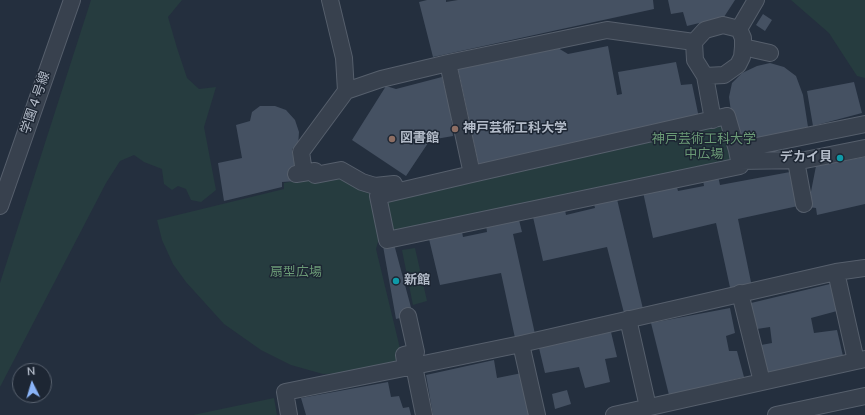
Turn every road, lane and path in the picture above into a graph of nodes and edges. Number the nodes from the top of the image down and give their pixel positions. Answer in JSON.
{"nodes":[{"id":1,"x":72,"y":0,"type":"edge"},
{"id":2,"x":330,"y":0,"type":"edge"},
{"id":3,"x":756,"y":0,"type":"edge"},
{"id":4,"x":739,"y":29,"type":"junction"},
{"id":5,"x":694,"y":42,"type":"junction"},
{"id":6,"x":743,"y":46,"type":"junction"},
{"id":7,"x":770,"y":53,"type":"dead end"},
{"id":8,"x":448,"y":63,"type":"junction"},
{"id":9,"x":705,"y":76,"type":"junction"},
{"id":10,"x":346,"y":91,"type":"junction"},
{"id":11,"x":713,"y":120,"type":"junction"},
{"id":12,"x":865,"y":124,"type":"edge"},
{"id":13,"x":865,"y":148,"type":"edge"},
{"id":14,"x":738,"y":155,"type":"junction"},
{"id":15,"x":796,"y":161,"type":"junction"},
{"id":16,"x":472,"y":174,"type":"junction"},
{"id":17,"x":396,"y":192,"type":"junction"},
{"id":18,"x":804,"y":204,"type":"dead end"},
{"id":19,"x":0,"y":206,"type":"edge"},
{"id":20,"x":865,"y":268,"type":"edge"},
{"id":21,"x":836,"y":272,"type":"junction"},
{"id":22,"x":740,"y":293,"type":"junction"},
{"id":23,"x":408,"y":316,"type":"dead end"},
{"id":24,"x":628,"y":319,"type":"junction"},
{"id":25,"x":521,"y":344,"type":"junction"},
{"id":26,"x":860,"y":360,"type":"edge"},
{"id":27,"x":410,"y":367,"type":"junction"},
{"id":28,"x":762,"y":382,"type":"junction"},
{"id":29,"x":865,"y":396,"type":"edge"},
{"id":30,"x":648,"y":407,"type":"junction"},
{"id":31,"x":289,"y":415,"type":"edge"},
{"id":32,"x":424,"y":415,"type":"edge"},
{"id":33,"x":538,"y":415,"type":"edge"},
{"id":34,"x":614,"y":415,"type":"edge"},
{"id":35,"x":776,"y":415,"type":"edge"}],
"edges":[{"from":1,"to":19,"type":"street","name":"学園４号線"},
{"from":2,"to":10,"type":"street"},
{"from":3,"to":4,"type":"street"},
{"from":4,"to":5,"type":"street"},
{"from":4,"to":6,"type":"street"},
{"from":5,"to":8,"type":"street"},
{"from":5,"to":9,"type":"street"},
{"from":6,"to":7,"type":"street"},
{"from":6,"to":9,"type":"street"},
{"from":8,"to":10,"type":"street"},
{"from":8,"to":16,"type":"street"},
{"from":9,"to":11,"type":"street"},
{"from":10,"to":17,"type":"street"},
{"from":11,"to":14,"type":"street"},
{"from":11,"to":16,"type":"street"},
{"from":12,"to":14,"type":"street"},
{"from":13,"to":15,"type":"street"},
{"from":14,"to":15,"type":"street"},
{"from":14,"to":17,"type":"street"},
{"from":15,"to":18,"type":"street"},
{"from":16,"to":17,"type":"street"},
{"from":20,"to":21,"type":"street"},
{"from":21,"to":22,"type":"street"},
{"from":21,"to":26,"type":"street"},
{"from":22,"to":24,"type":"street"},
{"from":22,"to":28,"type":"street"},
{"from":23,"to":27,"type":"street"},
{"from":24,"to":25,"type":"street"},
{"from":24,"to":30,"type":"street"},
{"from":25,"to":27,"type":"street"},
{"from":25,"to":33,"type":"street"},
{"from":26,"to":28,"type":"street"},
{"from":27,"to":31,"type":"street"},
{"from":27,"to":32,"type":"street"},
{"from":28,"to":30,"type":"street"},
{"from":29,"to":35,"type":"street"},
{"from":30,"to":34,"type":"street"}]}
